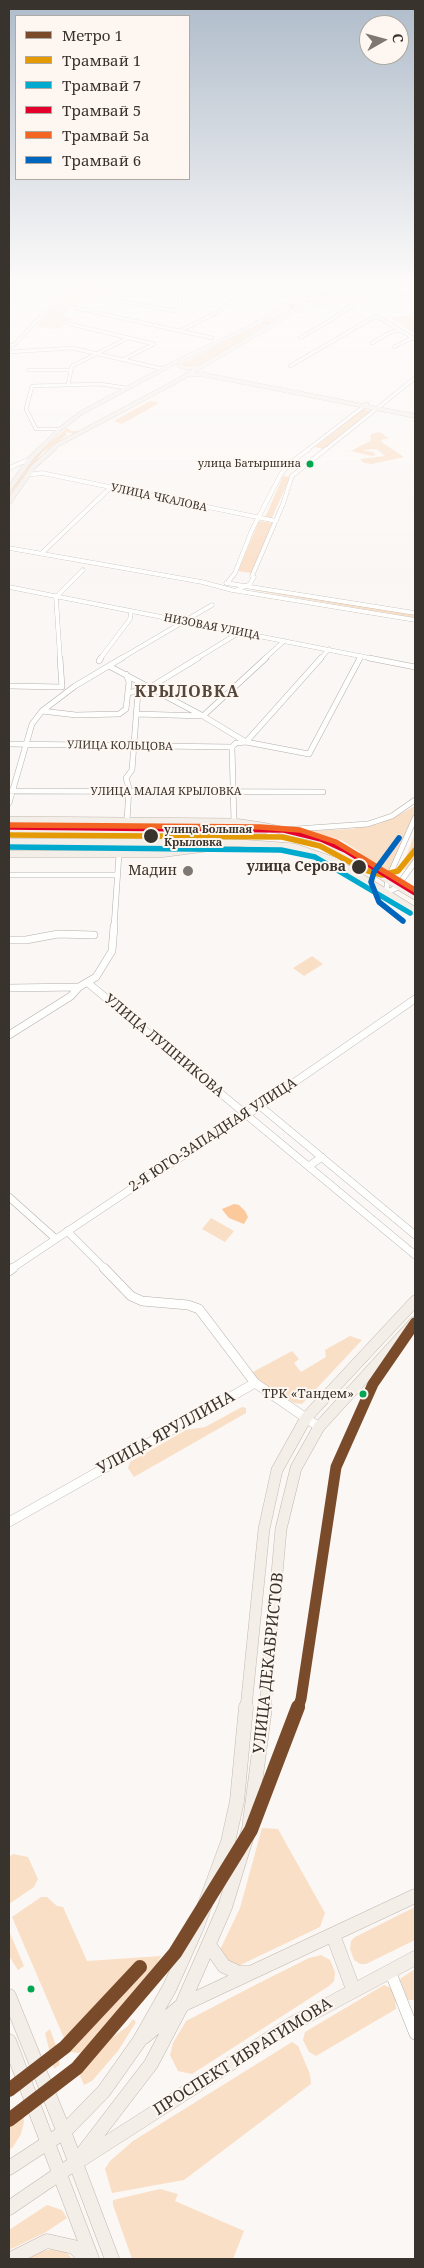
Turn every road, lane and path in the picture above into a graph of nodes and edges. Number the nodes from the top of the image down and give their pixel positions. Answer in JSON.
{"nodes":[{"id":1,"x":30,"y":392,"type":"edge"},
{"id":2,"x":119,"y":392,"type":"edge"},
{"id":3,"x":156,"y":392,"type":"edge"},
{"id":4,"x":296,"y":392,"type":"edge"},
{"id":5,"x":302,"y":392,"type":"edge"},
{"id":6,"x":397,"y":392,"type":"edge"},
{"id":7,"x":366,"y":405,"type":"junction"},
{"id":8,"x":377,"y":407,"type":"junction"},
{"id":9,"x":415,"y":415,"type":"edge"},
{"id":10,"x":69,"y":422,"type":"junction"},
{"id":11,"x":87,"y":429,"type":"junction"},
{"id":12,"x":58,"y":431,"type":"junction"},
{"id":13,"x":66,"y":440,"type":"junction"},
{"id":14,"x":30,"y":459,"type":"junction"},
{"id":15,"x":34,"y":466,"type":"junction"},
{"id":16,"x":9,"y":469,"type":"edge"},
{"id":17,"x":42,"y":473,"type":"junction"},
{"id":18,"x":27,"y":475,"type":"junction"},
{"id":19,"x":16,"y":479,"type":"junction"},
{"id":20,"x":111,"y":488,"type":"junction"},
{"id":21,"x":9,"y":489,"type":"edge"},
{"id":22,"x":9,"y":502,"type":"edge"},
{"id":23,"x":259,"y":519,"type":"junction"},
{"id":24,"x":276,"y":521,"type":"junction"},
{"id":25,"x":9,"y":548,"type":"edge"},
{"id":26,"x":42,"y":553,"type":"junction"},
{"id":27,"x":83,"y":570,"type":"dead end"},
{"id":28,"x":202,"y":582,"type":"junction"},
{"id":29,"x":228,"y":582,"type":"junction"},
{"id":30,"x":247,"y":586,"type":"junction"},
{"id":31,"x":9,"y":587,"type":"edge"},
{"id":32,"x":232,"y":589,"type":"junction"},
{"id":33,"x":56,"y":597,"type":"junction"},
{"id":34,"x":212,"y":605,"type":"dead end"},
{"id":35,"x":132,"y":612,"type":"junction"},
{"id":36,"x":415,"y":613,"type":"edge"},
{"id":37,"x":415,"y":620,"type":"edge"},
{"id":38,"x":183,"y":621,"type":"junction"},
{"id":39,"x":240,"y":632,"type":"junction"},
{"id":40,"x":284,"y":641,"type":"junction"},
{"id":41,"x":329,"y":650,"type":"junction"},
{"id":42,"x":361,"y":656,"type":"junction"},
{"id":43,"x":99,"y":661,"type":"dead end"},
{"id":44,"x":109,"y":666,"type":"junction"},
{"id":45,"x":415,"y":667,"type":"edge"},
{"id":46,"x":126,"y":674,"type":"junction"},
{"id":47,"x":9,"y":686,"type":"edge"},
{"id":48,"x":149,"y":688,"type":"junction"},
{"id":49,"x":128,"y":692,"type":"junction"},
{"id":50,"x":138,"y":692,"type":"junction"},
{"id":51,"x":42,"y":711,"type":"junction"},
{"id":52,"x":136,"y":714,"type":"junction"},
{"id":53,"x":203,"y":716,"type":"junction"},
{"id":54,"x":246,"y":742,"type":"junction"},
{"id":55,"x":9,"y":744,"type":"edge"},
{"id":56,"x":26,"y":745,"type":"junction"},
{"id":57,"x":134,"y":746,"type":"junction"},
{"id":58,"x":232,"y":748,"type":"junction"},
{"id":59,"x":10,"y":791,"type":"edge"},
{"id":60,"x":128,"y":792,"type":"junction"},
{"id":61,"x":232,"y":792,"type":"junction"},
{"id":62,"x":323,"y":792,"type":"dead end"},
{"id":63,"x":415,"y":800,"type":"edge"},
{"id":64,"x":9,"y":803,"type":"edge"},
{"id":65,"x":415,"y":818,"type":"edge"},
{"id":66,"x":9,"y":820,"type":"edge"},
{"id":67,"x":127,"y":821,"type":"junction"},
{"id":68,"x":234,"y":822,"type":"junction"},
{"id":69,"x":9,"y":830,"type":"edge"},
{"id":70,"x":282,"y":830,"type":"junction"},
{"id":71,"x":9,"y":842,"type":"edge"},
{"id":72,"x":240,"y":842,"type":"junction"},
{"id":73,"x":282,"y":845,"type":"joint"},
{"id":74,"x":9,"y":854,"type":"edge"},
{"id":75,"x":118,"y":854,"type":"junction"},
{"id":76,"x":414,"y":865,"type":"edge"},
{"id":77,"x":9,"y":875,"type":"edge"},
{"id":78,"x":117,"y":875,"type":"junction"},
{"id":79,"x":388,"y":879,"type":"junction"},
{"id":80,"x":398,"y":885,"type":"junction"},
{"id":81,"x":386,"y":893,"type":"junction"},
{"id":82,"x":415,"y":896,"type":"edge"},
{"id":83,"x":415,"y":911,"type":"edge"},
{"id":84,"x":94,"y":935,"type":"dead end"},
{"id":85,"x":9,"y":940,"type":"edge"},
{"id":86,"x":88,"y":983,"type":"junction"},
{"id":87,"x":79,"y":987,"type":"junction"},
{"id":88,"x":9,"y":988,"type":"edge"},
{"id":89,"x":415,"y":999,"type":"edge"},
{"id":90,"x":9,"y":1035,"type":"edge"},
{"id":91,"x":260,"y":1106,"type":"junction"},
{"id":92,"x":247,"y":1115,"type":"junction"},
{"id":93,"x":322,"y":1157,"type":"junction"},
{"id":94,"x":309,"y":1166,"type":"junction"},
{"id":95,"x":9,"y":1197,"type":"edge"},
{"id":96,"x":67,"y":1231,"type":"junction"},
{"id":97,"x":415,"y":1235,"type":"edge"},
{"id":98,"x":56,"y":1239,"type":"junction"},
{"id":99,"x":415,"y":1255,"type":"edge"},
{"id":100,"x":9,"y":1271,"type":"edge"},
{"id":101,"x":415,"y":1301,"type":"edge"},
{"id":102,"x":415,"y":1322,"type":"edge"},
{"id":103,"x":255,"y":1383,"type":"junction"},
{"id":104,"x":306,"y":1418,"type":"junction"},
{"id":105,"x":319,"y":1427,"type":"junction"},
{"id":106,"x":9,"y":1522,"type":"edge"},
{"id":107,"x":415,"y":1896,"type":"edge"},
{"id":108,"x":333,"y":1935,"type":"junction"},
{"id":109,"x":209,"y":1945,"type":"junction"},
{"id":110,"x":415,"y":1958,"type":"edge"},
{"id":111,"x":390,"y":1971,"type":"junction"},
{"id":112,"x":255,"y":1972,"type":"junction"},
{"id":113,"x":353,"y":1990,"type":"junction"},
{"id":114,"x":9,"y":1996,"type":"edge"},
{"id":115,"x":182,"y":2005,"type":"junction"},
{"id":116,"x":415,"y":2034,"type":"edge"},
{"id":117,"x":140,"y":2040,"type":"junction"},
{"id":118,"x":9,"y":2041,"type":"edge"},
{"id":119,"x":64,"y":2132,"type":"junction"},
{"id":120,"x":48,"y":2144,"type":"junction"},
{"id":121,"x":75,"y":2163,"type":"junction"},
{"id":122,"x":9,"y":2168,"type":"edge"},
{"id":123,"x":59,"y":2174,"type":"junction"},
{"id":124,"x":9,"y":2208,"type":"edge"},
{"id":125,"x":11,"y":2259,"type":"edge"},
{"id":126,"x":86,"y":2259,"type":"edge"},
{"id":127,"x":92,"y":2259,"type":"edge"},
{"id":128,"x":112,"y":2259,"type":"edge"}],
"edges":[{"from":1,"to":12,"type":"street"},
{"from":2,"to":10,"type":"main road"},
{"from":3,"to":11,"type":"main road"},
{"from":4,"to":7,"type":"main road"},
{"from":5,"to":7,"type":"main road"},
{"from":6,"to":8,"type":"street"},
{"from":7,"to":8,"type":"main road"},
{"from":7,"to":23,"type":"street"},
{"from":8,"to":9,"type":"main road"},
{"from":8,"to":24,"type":"street"},
{"from":10,"to":11,"type":"main road"},
{"from":10,"to":12,"type":"main road"},
{"from":11,"to":13,"type":"main road"},
{"from":12,"to":13,"type":"main road"},
{"from":12,"to":14,"type":"main road"},
{"from":13,"to":15,"type":"main road"},
{"from":14,"to":16,"type":"street"},
{"from":14,"to":19,"type":"main road"},
{"from":15,"to":17,"type":"street","name":"УЛИЦА ЧКАЛОВА"},
{"from":15,"to":18,"type":"main road"},
{"from":16,"to":19,"type":"street"},
{"from":17,"to":18,"type":"street","name":"УЛИЦА ЧКАЛОВА"},
{"from":17,"to":20,"type":"street","name":"УЛИЦА ЧКАЛОВА"},
{"from":18,"to":22,"type":"main road"},
{"from":19,"to":21,"type":"main road"},
{"from":20,"to":23,"type":"street","name":"УЛИЦА ЧКАЛОВА"},
{"from":20,"to":26,"type":"street"},
{"from":23,"to":24,"type":"street","name":"УЛИЦА ЧКАЛОВА"},
{"from":23,"to":29,"type":"street"},
{"from":24,"to":30,"type":"street"},
{"from":25,"to":26,"type":"street"},
{"from":26,"to":28,"type":"street"},
{"from":27,"to":33,"type":"street"},
{"from":28,"to":29,"type":"street"},
{"from":28,"to":32,"type":"street"},
{"from":29,"to":30,"type":"street"},
{"from":29,"to":32,"type":"street"},
{"from":30,"to":32,"type":"street"},
{"from":30,"to":36,"type":"street"},
{"from":31,"to":33,"type":"street","name":"НИЗОВАЯ УЛИЦА"},
{"from":32,"to":37,"type":"street"},
{"from":33,"to":35,"type":"street","name":"НИЗОВАЯ УЛИЦА"},
{"from":33,"to":47,"type":"street"},
{"from":34,"to":38,"type":"street"},
{"from":35,"to":38,"type":"street","name":"НИЗОВАЯ УЛИЦА"},
{"from":35,"to":43,"type":"street"},
{"from":38,"to":39,"type":"street","name":"НИЗОВАЯ УЛИЦА"},
{"from":38,"to":44,"type":"street"},
{"from":39,"to":40,"type":"street","name":"НИЗОВАЯ УЛИЦА"},
{"from":39,"to":48,"type":"street"},
{"from":40,"to":41,"type":"street","name":"НИЗОВАЯ УЛИЦА"},
{"from":40,"to":53,"type":"street"},
{"from":41,"to":42,"type":"street","name":"НИЗОВАЯ УЛИЦА"},
{"from":41,"to":54,"type":"street"},
{"from":42,"to":45,"type":"street","name":"НИЗОВАЯ УЛИЦА"},
{"from":42,"to":54,"type":"street"},
{"from":44,"to":46,"type":"street"},
{"from":44,"to":51,"type":"street"},
{"from":46,"to":48,"type":"street"},
{"from":46,"to":49,"type":"street"},
{"from":48,"to":50,"type":"street"},
{"from":48,"to":53,"type":"street"},
{"from":49,"to":50,"type":"street"},
{"from":49,"to":51,"type":"street"},
{"from":50,"to":52,"type":"street"},
{"from":51,"to":56,"type":"street"},
{"from":52,"to":53,"type":"street"},
{"from":52,"to":57,"type":"street"},
{"from":53,"to":54,"type":"street"},
{"from":54,"to":58,"type":"street"},
{"from":55,"to":56,"type":"street","name":"УЛИЦА КОЛЬЦОВА"},
{"from":56,"to":57,"type":"street","name":"УЛИЦА КОЛЬЦОВА"},
{"from":56,"to":59,"type":"street"},
{"from":57,"to":58,"type":"street","name":"УЛИЦА КОЛЬЦОВА"},
{"from":57,"to":60,"type":"street"},
{"from":58,"to":61,"type":"street"},
{"from":59,"to":60,"type":"street","name":"УЛИЦА МАЛАЯ КРЫЛОВКА"},
{"from":59,"to":64,"type":"street"},
{"from":60,"to":61,"type":"street","name":"УЛИЦА МАЛАЯ КРЫЛОВКА"},
{"from":60,"to":67,"type":"street"},
{"from":61,"to":62,"type":"street","name":"УЛИЦА МАЛАЯ КРЫЛОВКА"},
{"from":61,"to":68,"type":"street"},
{"from":63,"to":70,"type":"street"},
{"from":65,"to":79,"type":"street"},
{"from":66,"to":67,"type":"main road"},
{"from":67,"to":68,"type":"main road"},
{"from":68,"to":70,"type":"main road"},
{"from":69,"to":70,"type":"main road"},
{"from":70,"to":79,"type":"main road"},
{"from":71,"to":72,"type":"main road"},
{"from":72,"to":73,"type":"main road"},
{"from":72,"to":75,"type":"main road"},
{"from":73,"to":81,"type":"main road"},
{"from":74,"to":75,"type":"main road"},
{"from":75,"to":78,"type":"street"},
{"from":76,"to":80,"type":"street"},
{"from":77,"to":78,"type":"street"},
{"from":78,"to":86,"type":"street"},
{"from":79,"to":80,"type":"main road"},
{"from":79,"to":81,"type":"street"},
{"from":80,"to":81,"type":"street"},
{"from":80,"to":82,"type":"main road"},
{"from":81,"to":83,"type":"main road"},
{"from":84,"to":85,"type":"street"},
{"from":86,"to":87,"type":"street"},
{"from":86,"to":92,"type":"street","name":"УЛИЦА ЛУШНИКОВА"},
{"from":87,"to":88,"type":"street"},
{"from":87,"to":90,"type":"street"},
{"from":89,"to":91,"type":"street","name":"2-Я ЮГО-ЗАПАДНАЯ УЛИЦА"},
{"from":91,"to":92,"type":"street","name":"2-Я ЮГО-ЗАПАДНАЯ УЛИЦА"},
{"from":91,"to":93,"type":"street"},
{"from":92,"to":94,"type":"street","name":"УЛИЦА ЛУШНИКОВА"},
{"from":92,"to":96,"type":"street","name":"2-Я ЮГО-ЗАПАДНАЯ УЛИЦА"},
{"from":93,"to":94,"type":"street"},
{"from":93,"to":97,"type":"street"},
{"from":94,"to":99,"type":"street","name":"УЛИЦА ЛУШНИКОВА"},
{"from":95,"to":98,"type":"street"},
{"from":96,"to":98,"type":"street","name":"2-Я ЮГО-ЗАПАДНАЯ УЛИЦА"},
{"from":96,"to":103,"type":"street"},
{"from":98,"to":100,"type":"street","name":"2-Я ЮГО-ЗАПАДНАЯ УЛИЦА"},
{"from":101,"to":104,"type":"main road","name":"УЛИЦА ДЕКАБРИСТОВ"},
{"from":102,"to":105,"type":"main road","name":"УЛИЦА ДЕКАБРИСТОВ"},
{"from":103,"to":104,"type":"street"},
{"from":103,"to":106,"type":"street","name":"УЛИЦА ЯРУЛЛИНА"},
{"from":104,"to":105,"type":"street"},
{"from":104,"to":117,"type":"main road","name":"УЛИЦА ДЕКАБРИСТОВ"},
{"from":105,"to":109,"type":"main road","name":"УЛИЦА ДЕКАБРИСТОВ"},
{"from":107,"to":108,"type":"main road"},
{"from":108,"to":112,"type":"main road"},
{"from":108,"to":113,"type":"main road"},
{"from":109,"to":112,"type":"main road"},
{"from":109,"to":115,"type":"main road","name":"УЛИЦА ДЕКАБРИСТОВ"},
{"from":110,"to":111,"type":"main road","name":"ПРОСПЕКТ ИБРАГИМОВА"},
{"from":111,"to":113,"type":"main road","name":"ПРОСПЕКТ ИБРАГИМОВА"},
{"from":111,"to":116,"type":"street"},
{"from":112,"to":115,"type":"main road"},
{"from":113,"to":121,"type":"main road","name":"ПРОСПЕКТ ИБРАГИМОВА"},
{"from":114,"to":119,"type":"main road"},
{"from":115,"to":117,"type":"main road"},
{"from":115,"to":121,"type":"main road","name":"УЛИЦА ДЕКАБРИСТОВ"},
{"from":117,"to":119,"type":"main road","name":"УЛИЦА ДЕКАБРИСТОВ"},
{"from":118,"to":120,"type":"main road"},
{"from":119,"to":120,"type":"main road","name":"УЛИЦА ДЕКАБРИСТОВ"},
{"from":119,"to":121,"type":"main road"},
{"from":120,"to":122,"type":"main road","name":"УЛИЦА ДЕКАБРИСТОВ"},
{"from":120,"to":123,"type":"main road"},
{"from":121,"to":123,"type":"main road","name":"УЛИЦА ДЕКАБРИСТОВ"},
{"from":121,"to":128,"type":"main road"},
{"from":123,"to":124,"type":"main road","name":"УЛИЦА ДЕКАБРИСТОВ"},
{"from":123,"to":127,"type":"main road"},
{"from":125,"to":126,"type":"main road"}]}
